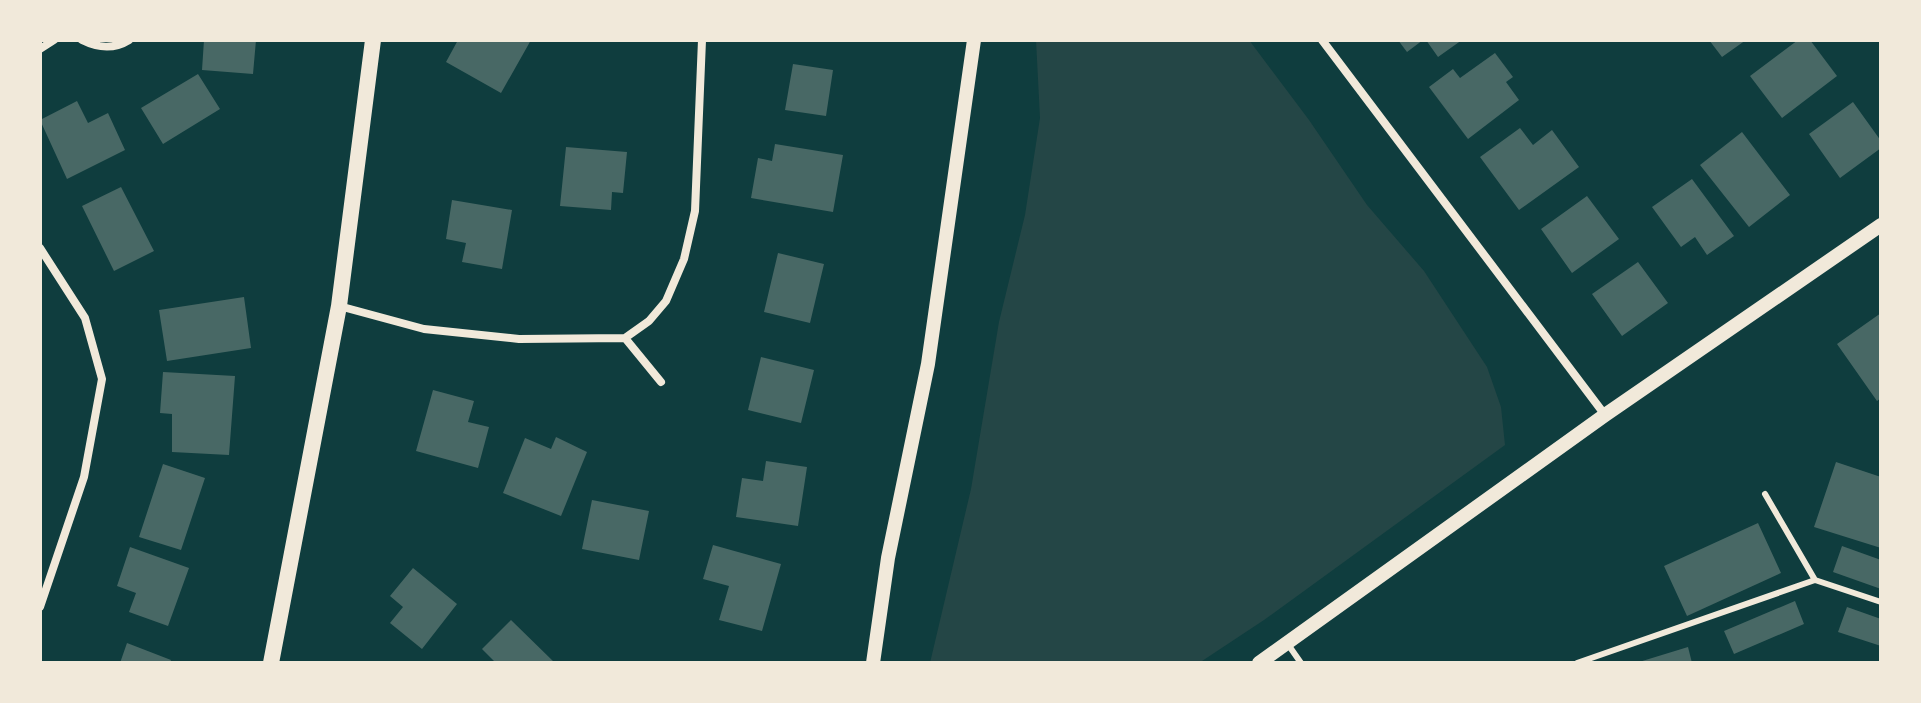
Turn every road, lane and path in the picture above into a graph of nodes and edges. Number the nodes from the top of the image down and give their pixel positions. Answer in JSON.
{"nodes":[{"id":1,"x":54,"y":40,"type":"edge"},
{"id":2,"x":82,"y":40,"type":"edge"},
{"id":3,"x":129,"y":40,"type":"edge"},
{"id":4,"x":373,"y":40,"type":"edge"},
{"id":5,"x":702,"y":40,"type":"edge"},
{"id":6,"x":974,"y":40,"type":"edge"},
{"id":7,"x":1322,"y":40,"type":"edge"},
{"id":8,"x":40,"y":49,"type":"edge"},
{"id":9,"x":1881,"y":225,"type":"edge"},
{"id":10,"x":40,"y":248,"type":"edge"},
{"id":11,"x":339,"y":306,"type":"junction"},
{"id":12,"x":625,"y":338,"type":"junction"},
{"id":13,"x":661,"y":382,"type":"dead end"},
{"id":14,"x":1605,"y":415,"type":"junction"},
{"id":15,"x":1765,"y":494,"type":"dead end"},
{"id":16,"x":1815,"y":580,"type":"junction"},
{"id":17,"x":1881,"y":602,"type":"edge"},
{"id":18,"x":40,"y":607,"type":"edge"},
{"id":19,"x":1287,"y":643,"type":"junction"},
{"id":20,"x":271,"y":663,"type":"edge"},
{"id":21,"x":873,"y":663,"type":"edge"},
{"id":22,"x":1259,"y":663,"type":"edge"},
{"id":23,"x":1301,"y":663,"type":"edge"},
{"id":24,"x":1577,"y":663,"type":"edge"}],
"edges":[{"from":1,"to":8,"type":"street"},
{"from":2,"to":3,"type":"street"},
{"from":4,"to":11,"type":"main road"},
{"from":5,"to":12,"type":"street"},
{"from":6,"to":21,"type":"street"},
{"from":7,"to":14,"type":"street"},
{"from":9,"to":14,"type":"street"},
{"from":10,"to":18,"type":"street"},
{"from":11,"to":12,"type":"street"},
{"from":11,"to":20,"type":"main road"},
{"from":12,"to":13,"type":"street"},
{"from":14,"to":19,"type":"street"},
{"from":15,"to":16,"type":"lane"},
{"from":16,"to":17,"type":"lane"},
{"from":16,"to":24,"type":"lane"},
{"from":19,"to":22,"type":"street"},
{"from":19,"to":23,"type":"lane"}]}
